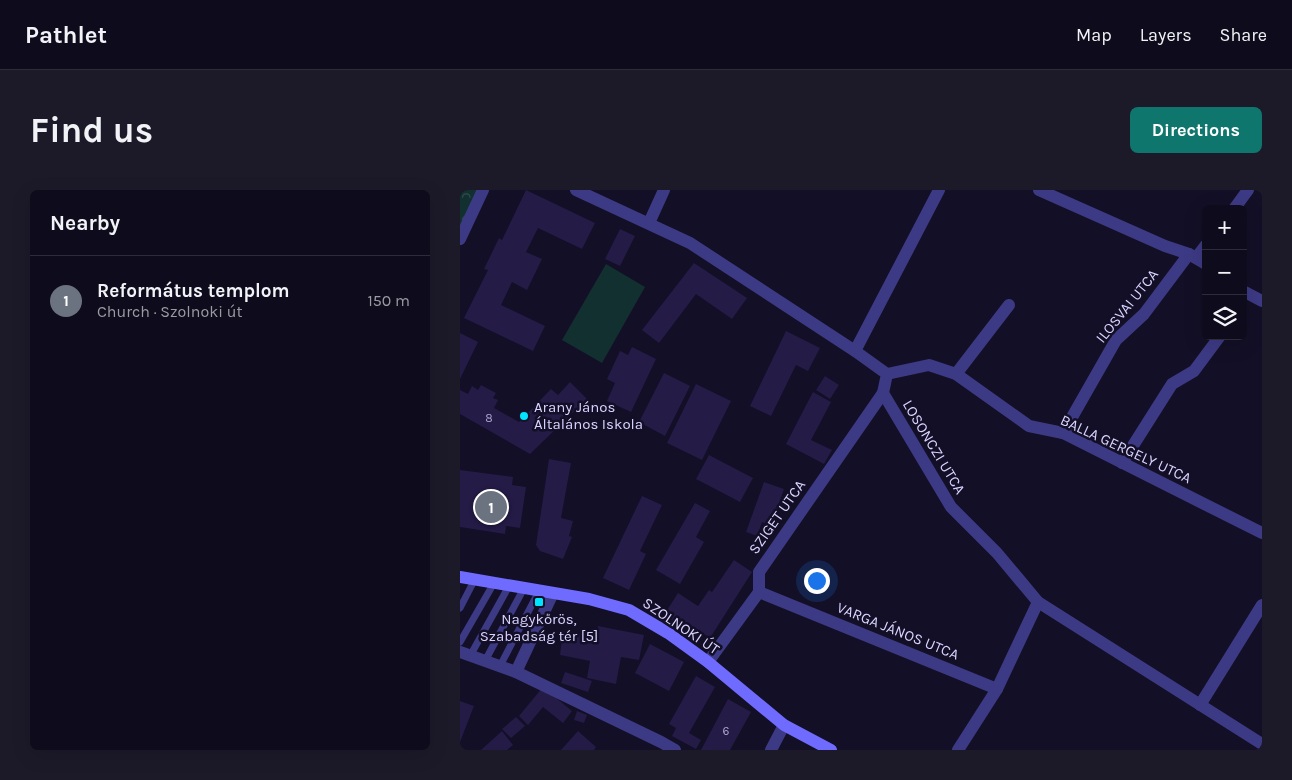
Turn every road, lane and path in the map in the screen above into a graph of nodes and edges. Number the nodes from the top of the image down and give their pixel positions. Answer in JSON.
{"nodes":[{"id":1,"x":483,"y":190,"type":"edge"},
{"id":2,"x":576,"y":190,"type":"edge"},
{"id":3,"x":664,"y":190,"type":"edge"},
{"id":4,"x":939,"y":190,"type":"edge"},
{"id":5,"x":1248,"y":190,"type":"edge"},
{"id":6,"x":1043,"y":191,"type":"edge"},
{"id":7,"x":1237,"y":205,"type":"edge"},
{"id":8,"x":649,"y":223,"type":"junction"},
{"id":9,"x":460,"y":239,"type":"edge"},
{"id":10,"x":1197,"y":259,"type":"edge"},
{"id":11,"x":1010,"y":305,"type":"dead end"},
{"id":12,"x":1217,"y":340,"type":"edge"},
{"id":13,"x":855,"y":351,"type":"junction"},
{"id":14,"x":887,"y":374,"type":"junction"},
{"id":15,"x":956,"y":374,"type":"junction"},
{"id":16,"x":883,"y":394,"type":"junction"},
{"id":17,"x":1063,"y":433,"type":"junction"},
{"id":18,"x":1122,"y":463,"type":"junction"},
{"id":19,"x":1262,"y":532,"type":"edge"},
{"id":20,"x":460,"y":578,"type":"edge"},
{"id":21,"x":475,"y":580,"type":"junction"},
{"id":22,"x":494,"y":583,"type":"junction"},
{"id":23,"x":509,"y":586,"type":"junction"},
{"id":24,"x":524,"y":588,"type":"junction"},
{"id":25,"x":538,"y":591,"type":"junction"},
{"id":26,"x":759,"y":592,"type":"junction"},
{"id":27,"x":553,"y":593,"type":"junction"},
{"id":28,"x":1038,"y":602,"type":"junction"},
{"id":29,"x":1262,"y":605,"type":"edge"},
{"id":30,"x":460,"y":608,"type":"edge"},
{"id":31,"x":460,"y":642,"type":"edge"},
{"id":32,"x":465,"y":654,"type":"edge"},
{"id":33,"x":485,"y":661,"type":"junction"},
{"id":34,"x":708,"y":662,"type":"junction"},
{"id":35,"x":500,"y":666,"type":"junction"},
{"id":36,"x":516,"y":672,"type":"junction"},
{"id":37,"x":997,"y":689,"type":"junction"},
{"id":38,"x":1200,"y":705,"type":"junction"},
{"id":39,"x":784,"y":724,"type":"junction"},
{"id":40,"x":1262,"y":744,"type":"edge"},
{"id":41,"x":675,"y":750,"type":"edge"},
{"id":42,"x":771,"y":750,"type":"edge"},
{"id":43,"x":831,"y":750,"type":"edge"},
{"id":44,"x":958,"y":750,"type":"edge"}],
"edges":[{"from":1,"to":9,"type":"street"},
{"from":2,"to":8,"type":"street"},
{"from":3,"to":8,"type":"street"},
{"from":4,"to":13,"type":"street"},
{"from":5,"to":7,"type":"street"},
{"from":6,"to":10,"type":"street"},
{"from":8,"to":13,"type":"street"},
{"from":10,"to":17,"type":"street","name":"ILOSVAI UTCA"},
{"from":11,"to":15,"type":"street"},
{"from":12,"to":18,"type":"street"},
{"from":13,"to":14,"type":"street"},
{"from":14,"to":15,"type":"street","name":"BALLA GERGELY UTCA"},
{"from":14,"to":16,"type":"street","name":"LOSONCZI UTCA"},
{"from":15,"to":17,"type":"street","name":"BALLA GERGELY UTCA"},
{"from":16,"to":26,"type":"street","name":"SZIGET UTCA"},
{"from":16,"to":28,"type":"street","name":"LOSONCZI UTCA"},
{"from":17,"to":18,"type":"street","name":"BALLA GERGELY UTCA"},
{"from":18,"to":19,"type":"street","name":"BALLA GERGELY UTCA"},
{"from":20,"to":21,"type":"main road","name":"SZOLNOKI ÚT"},
{"from":21,"to":22,"type":"main road","name":"SZOLNOKI ÚT"},
{"from":21,"to":30,"type":"lane"},
{"from":22,"to":23,"type":"main road","name":"SZOLNOKI ÚT"},
{"from":22,"to":31,"type":"lane"},
{"from":23,"to":24,"type":"main road","name":"SZOLNOKI ÚT"},
{"from":23,"to":32,"type":"lane"},
{"from":24,"to":25,"type":"main road","name":"SZOLNOKI ÚT"},
{"from":24,"to":33,"type":"lane"},
{"from":25,"to":27,"type":"main road","name":"SZOLNOKI ÚT"},
{"from":25,"to":35,"type":"lane"},
{"from":26,"to":34,"type":"street","name":"SZIGET UTCA"},
{"from":26,"to":37,"type":"street","name":"VARGA JÁNOS UTCA"},
{"from":27,"to":34,"type":"main road","name":"SZOLNOKI ÚT"},
{"from":27,"to":36,"type":"street"},
{"from":28,"to":37,"type":"street"},
{"from":28,"to":38,"type":"street","name":"LOSONCZI UTCA"},
{"from":29,"to":38,"type":"street"},
{"from":32,"to":33,"type":"street"},
{"from":33,"to":35,"type":"street"},
{"from":34,"to":39,"type":"main road","name":"SZOLNOKI ÚT"},
{"from":35,"to":36,"type":"street"},
{"from":36,"to":41,"type":"street"},
{"from":37,"to":44,"type":"street"},
{"from":38,"to":40,"type":"street","name":"LOSONCZI UTCA"},
{"from":39,"to":42,"type":"street"},
{"from":39,"to":43,"type":"main road","name":"SZOLNOKI ÚT"}]}
